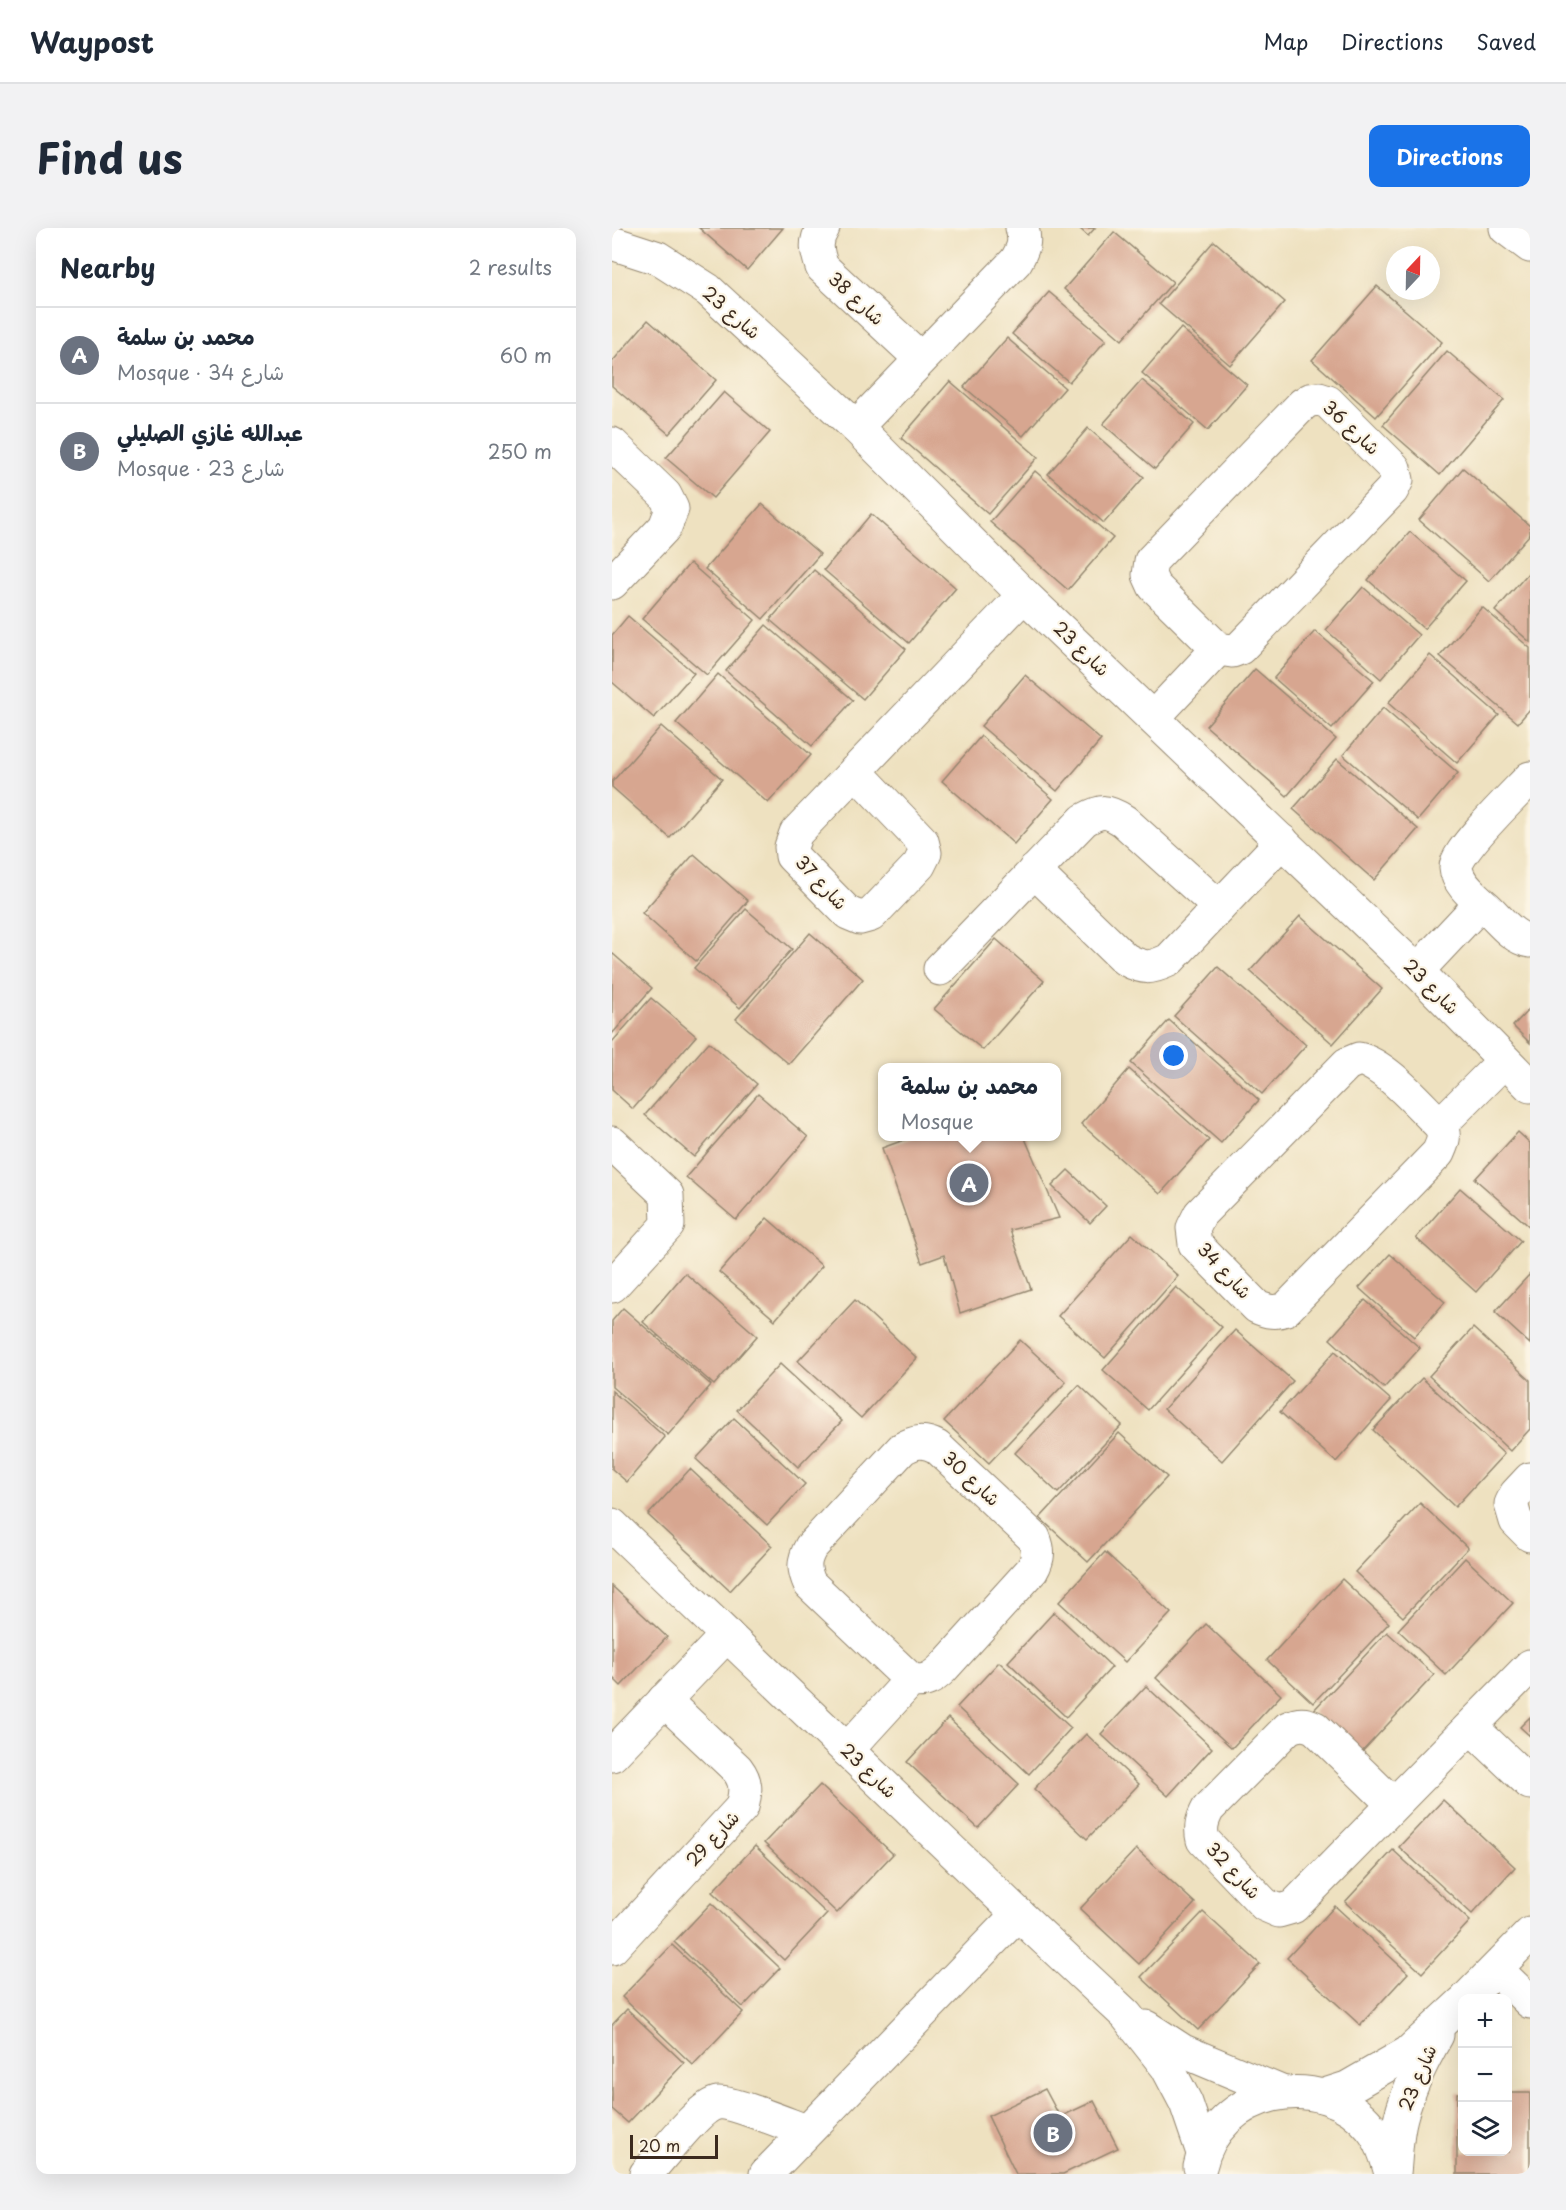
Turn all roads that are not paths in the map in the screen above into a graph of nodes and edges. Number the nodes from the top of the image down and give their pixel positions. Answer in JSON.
{"nodes":[{"id":1,"x":823,"y":228,"type":"edge"},
{"id":2,"x":1022,"y":228,"type":"edge"},
{"id":3,"x":1506,"y":228,"type":"edge"},
{"id":4,"x":612,"y":243,"type":"edge"},
{"id":5,"x":1530,"y":246,"type":"edge"},
{"id":6,"x":921,"y":358,"type":"junction"},
{"id":7,"x":856,"y":427,"type":"junction"},
{"id":8,"x":612,"y":444,"type":"edge"},
{"id":9,"x":612,"y":583,"type":"edge"},
{"id":10,"x":1024,"y":595,"type":"junction"},
{"id":11,"x":1218,"y":650,"type":"junction"},
{"id":12,"x":1154,"y":718,"type":"junction"},
{"id":13,"x":855,"y":771,"type":"dead end"},
{"id":14,"x":1530,"y":778,"type":"edge"},
{"id":15,"x":1282,"y":841,"type":"junction"},
{"id":16,"x":1034,"y":871,"type":"junction"},
{"id":17,"x":1481,"y":903,"type":"junction"},
{"id":18,"x":1219,"y":907,"type":"junction"},
{"id":19,"x":1530,"y":941,"type":"edge"},
{"id":20,"x":939,"y":969,"type":"dead end"},
{"id":21,"x":1417,"y":971,"type":"junction"},
{"id":22,"x":1504,"y":1061,"type":"junction"},
{"id":23,"x":1530,"y":1086,"type":"edge"},
{"id":24,"x":1440,"y":1125,"type":"junction"},
{"id":25,"x":612,"y":1143,"type":"edge"},
{"id":26,"x":612,"y":1286,"type":"edge"},
{"id":27,"x":1530,"y":1479,"type":"edge"},
{"id":28,"x":612,"y":1525,"type":"edge"},
{"id":29,"x":1530,"y":1535,"type":"edge"},
{"id":30,"x":727,"y":1635,"type":"junction"},
{"id":31,"x":1530,"y":1666,"type":"edge"},
{"id":32,"x":910,"y":1680,"type":"junction"},
{"id":33,"x":664,"y":1700,"type":"junction"},
{"id":34,"x":1471,"y":1727,"type":"junction"},
{"id":35,"x":847,"y":1750,"type":"junction"},
{"id":36,"x":612,"y":1755,"type":"edge"},
{"id":37,"x":1530,"y":1783,"type":"edge"},
{"id":38,"x":1393,"y":1804,"type":"junction"},
{"id":39,"x":1018,"y":1914,"type":"junction"},
{"id":40,"x":1530,"y":1934,"type":"edge"},
{"id":41,"x":612,"y":1948,"type":"edge"},
{"id":42,"x":1497,"y":1970,"type":"junction"},
{"id":43,"x":1472,"y":1994,"type":"edge"},
{"id":44,"x":1530,"y":2002,"type":"edge"},
{"id":45,"x":1458,"y":2007,"type":"edge"},
{"id":46,"x":1126,"y":2015,"type":"junction"},
{"id":47,"x":1281,"y":2092,"type":"junction"},
{"id":48,"x":1322,"y":2096,"type":"junction"},
{"id":49,"x":806,"y":2131,"type":"junction"},
{"id":50,"x":1201,"y":2163,"type":"edge"},
{"id":51,"x":646,"y":2174,"type":"edge"},
{"id":52,"x":766,"y":2174,"type":"edge"},
{"id":53,"x":1392,"y":2174,"type":"edge"}],
"edges":[{"from":1,"to":6,"type":"street","name":"شارع 38"},
{"from":2,"to":6,"type":"street"},
{"from":3,"to":5,"type":"street"},
{"from":4,"to":7,"type":"street","name":"شارع 23"},
{"from":6,"to":7,"type":"street"},
{"from":7,"to":10,"type":"street","name":"شارع 23"},
{"from":8,"to":9,"type":"street"},
{"from":10,"to":12,"type":"street","name":"شارع 23"},
{"from":10,"to":13,"type":"street"},
{"from":11,"to":11,"type":"street","name":"شارع 36"},
{"from":11,"to":12,"type":"street"},
{"from":12,"to":15,"type":"street","name":"شارع 23"},
{"from":14,"to":17,"type":"street"},
{"from":15,"to":18,"type":"street"},
{"from":15,"to":21,"type":"street","name":"شارع 23"},
{"from":16,"to":18,"type":"street"},
{"from":16,"to":18,"type":"street"},
{"from":16,"to":20,"type":"street"},
{"from":17,"to":19,"type":"street"},
{"from":17,"to":21,"type":"street"},
{"from":21,"to":22,"type":"street","name":"شارع 23"},
{"from":22,"to":23,"type":"street","name":"شارع 23"},
{"from":22,"to":24,"type":"street"},
{"from":24,"to":24,"type":"street","name":"شارع 34"},
{"from":25,"to":26,"type":"street"},
{"from":27,"to":29,"type":"street"},
{"from":28,"to":30,"type":"street","name":"شارع 23"},
{"from":30,"to":33,"type":"street"},
{"from":30,"to":35,"type":"street","name":"شارع 23"},
{"from":31,"to":34,"type":"street","name":"شارع 32"},
{"from":32,"to":32,"type":"street","name":"شارع 30"},
{"from":32,"to":35,"type":"street"},
{"from":33,"to":36,"type":"street"},
{"from":33,"to":41,"type":"street","name":"شارع 29"},
{"from":34,"to":37,"type":"street"},
{"from":34,"to":38,"type":"street","name":"شارع 32"},
{"from":35,"to":39,"type":"street","name":"شارع 23"},
{"from":38,"to":38,"type":"street","name":"شارع 32"},
{"from":39,"to":46,"type":"street","name":"شارع 23"},
{"from":39,"to":49,"type":"street"},
{"from":40,"to":42,"type":"street","name":"شارع 23"},
{"from":42,"to":43,"type":"street","name":"شارع 23"},
{"from":42,"to":44,"type":"street"},
{"from":45,"to":48,"type":"street","name":"شارع 23"},
{"from":45,"to":53,"type":"street","name":"شارع 23"},
{"from":46,"to":47,"type":"street","name":"شارع 23"},
{"from":46,"to":50,"type":"street","name":"شارع 23"},
{"from":47,"to":48,"type":"street"},
{"from":47,"to":50,"type":"street"},
{"from":48,"to":53,"type":"street"},
{"from":49,"to":51,"type":"street"},
{"from":49,"to":52,"type":"street"}]}
